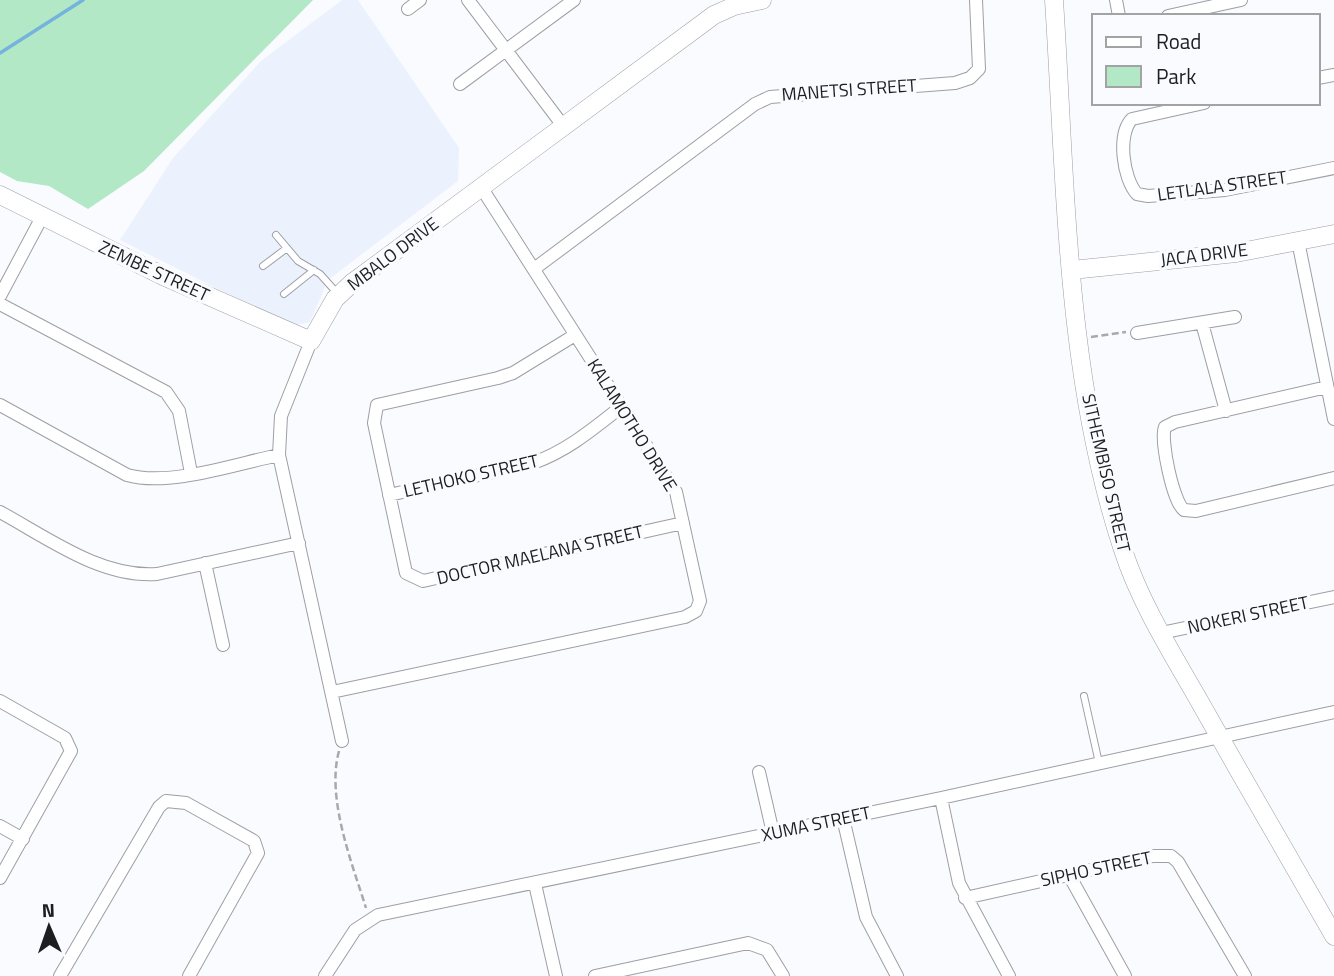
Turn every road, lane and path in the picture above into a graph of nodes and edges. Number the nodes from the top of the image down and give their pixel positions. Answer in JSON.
{"nodes":[{"id":1,"x":420,"y":0,"type":"edge"},
{"id":2,"x":468,"y":0,"type":"edge"},
{"id":3,"x":574,"y":0,"type":"edge"},
{"id":4,"x":762,"y":0,"type":"edge"},
{"id":5,"x":976,"y":0,"type":"edge"},
{"id":6,"x":1054,"y":0,"type":"edge"},
{"id":7,"x":1238,"y":0,"type":"edge"},
{"id":8,"x":408,"y":9,"type":"dead end"},
{"id":9,"x":1177,"y":14,"type":"edge"},
{"id":10,"x":507,"y":49,"type":"junction"},
{"id":11,"x":460,"y":84,"type":"dead end"},
{"id":12,"x":1195,"y":105,"type":"edge"},
{"id":13,"x":564,"y":127,"type":"junction"},
{"id":14,"x":1334,"y":168,"type":"edge"},
{"id":15,"x":481,"y":187,"type":"junction"},
{"id":16,"x":0,"y":195,"type":"edge"},
{"id":17,"x":42,"y":216,"type":"junction"},
{"id":18,"x":1334,"y":234,"type":"edge"},
{"id":19,"x":276,"y":235,"type":"dead end"},
{"id":20,"x":1298,"y":241,"type":"junction"},
{"id":21,"x":287,"y":248,"type":"junction"},
{"id":22,"x":262,"y":266,"type":"dead end"},
{"id":23,"x":534,"y":269,"type":"junction"},
{"id":24,"x":314,"y":270,"type":"junction"},
{"id":25,"x":1072,"y":270,"type":"junction"},
{"id":26,"x":284,"y":294,"type":"dead end"},
{"id":27,"x":339,"y":295,"type":"junction"},
{"id":28,"x":0,"y":296,"type":"edge"},
{"id":29,"x":0,"y":304,"type":"edge"},
{"id":30,"x":1235,"y":317,"type":"dead end"},
{"id":31,"x":1202,"y":323,"type":"junction"},
{"id":32,"x":1137,"y":333,"type":"joint"},
{"id":33,"x":575,"y":335,"type":"junction"},
{"id":34,"x":1080,"y":338,"type":"junction"},
{"id":35,"x":311,"y":341,"type":"junction"},
{"id":36,"x":1327,"y":387,"type":"junction"},
{"id":37,"x":0,"y":405,"type":"edge"},
{"id":38,"x":621,"y":407,"type":"junction"},
{"id":39,"x":1226,"y":411,"type":"junction"},
{"id":40,"x":1334,"y":419,"type":"edge"},
{"id":41,"x":279,"y":455,"type":"junction"},
{"id":42,"x":191,"y":473,"type":"junction"},
{"id":43,"x":1334,"y":478,"type":"edge"},
{"id":44,"x":389,"y":495,"type":"junction"},
{"id":45,"x":0,"y":512,"type":"edge"},
{"id":46,"x":683,"y":523,"type":"junction"},
{"id":47,"x":299,"y":543,"type":"junction"},
{"id":48,"x":205,"y":563,"type":"junction"},
{"id":49,"x":1334,"y":597,"type":"edge"},
{"id":50,"x":1161,"y":634,"type":"junction"},
{"id":51,"x":223,"y":645,"type":"dead end"},
{"id":52,"x":332,"y":692,"type":"junction"},
{"id":53,"x":1084,"y":696,"type":"dead end"},
{"id":54,"x":0,"y":701,"type":"edge"},
{"id":55,"x":1334,"y":712,"type":"edge"},
{"id":56,"x":1219,"y":737,"type":"junction"},
{"id":57,"x":342,"y":741,"type":"joint"},
{"id":58,"x":1099,"y":764,"type":"junction"},
{"id":59,"x":759,"y":772,"type":"dead end"},
{"id":60,"x":941,"y":798,"type":"junction"},
{"id":61,"x":843,"y":818,"type":"junction"},
{"id":62,"x":0,"y":826,"type":"edge"},
{"id":63,"x":773,"y":833,"type":"junction"},
{"id":64,"x":23,"y":839,"type":"junction"},
{"id":65,"x":1069,"y":875,"type":"junction"},
{"id":66,"x":0,"y":878,"type":"edge"},
{"id":67,"x":535,"y":884,"type":"junction"},
{"id":68,"x":965,"y":898,"type":"junction"},
{"id":69,"x":369,"y":919,"type":"junction"},
{"id":70,"x":1334,"y":936,"type":"edge"},
{"id":71,"x":60,"y":976,"type":"edge"},
{"id":72,"x":189,"y":976,"type":"edge"},
{"id":73,"x":325,"y":976,"type":"edge"},
{"id":74,"x":556,"y":976,"type":"edge"},
{"id":75,"x":596,"y":976,"type":"edge"},
{"id":76,"x":783,"y":976,"type":"edge"},
{"id":77,"x":897,"y":976,"type":"edge"},
{"id":78,"x":1009,"y":976,"type":"edge"},
{"id":79,"x":1125,"y":976,"type":"edge"},
{"id":80,"x":1245,"y":976,"type":"edge"}],
"edges":[{"from":1,"to":8,"type":"street"},
{"from":2,"to":10,"type":"street"},
{"from":3,"to":10,"type":"street"},
{"from":4,"to":13,"type":"street","name":"MBALO DRIVE"},
{"from":5,"to":23,"type":"street","name":"MANETSI STREET"},
{"from":6,"to":25,"type":"street","name":"SITHEMBISO STREET"},
{"from":7,"to":9,"type":"street"},
{"from":10,"to":11,"type":"street"},
{"from":10,"to":13,"type":"street"},
{"from":12,"to":14,"type":"street","name":"LETLALA STREET"},
{"from":13,"to":15,"type":"street","name":"MBALO DRIVE"},
{"from":15,"to":23,"type":"street","name":"KALAMOTHO DRIVE"},
{"from":15,"to":27,"type":"street","name":"MBALO DRIVE"},
{"from":16,"to":17,"type":"street","name":"ZEMBE STREET"},
{"from":17,"to":28,"type":"street"},
{"from":17,"to":35,"type":"street","name":"ZEMBE STREET"},
{"from":18,"to":20,"type":"street","name":"JACA DRIVE"},
{"from":19,"to":21,"type":"lane"},
{"from":20,"to":25,"type":"street","name":"JACA DRIVE"},
{"from":20,"to":36,"type":"street"},
{"from":21,"to":22,"type":"lane"},
{"from":21,"to":24,"type":"lane"},
{"from":23,"to":33,"type":"street","name":"KALAMOTHO DRIVE"},
{"from":24,"to":26,"type":"lane"},
{"from":24,"to":27,"type":"lane"},
{"from":25,"to":34,"type":"street","name":"SITHEMBISO STREET"},
{"from":27,"to":35,"type":"street","name":"MBALO DRIVE"},
{"from":29,"to":42,"type":"street"},
{"from":30,"to":31,"type":"street"},
{"from":31,"to":32,"type":"street"},
{"from":31,"to":39,"type":"street"},
{"from":32,"to":34,"type":"path"},
{"from":33,"to":38,"type":"street","name":"KALAMOTHO DRIVE"},
{"from":33,"to":44,"type":"street","name":"DOCTOR MAELANA STREET"},
{"from":34,"to":50,"type":"street","name":"SITHEMBISO STREET"},
{"from":35,"to":41,"type":"street","name":"MBALO DRIVE"},
{"from":36,"to":39,"type":"street"},
{"from":36,"to":40,"type":"street"},
{"from":37,"to":42,"type":"street"},
{"from":38,"to":44,"type":"street","name":"LETHOKO STREET"},
{"from":38,"to":46,"type":"street","name":"KALAMOTHO DRIVE"},
{"from":39,"to":43,"type":"street"},
{"from":41,"to":42,"type":"street"},
{"from":41,"to":47,"type":"street","name":"MBALO DRIVE"},
{"from":44,"to":46,"type":"street","name":"DOCTOR MAELANA STREET"},
{"from":45,"to":48,"type":"street"},
{"from":46,"to":52,"type":"street","name":"KALAMOTHO DRIVE"},
{"from":47,"to":48,"type":"street"},
{"from":47,"to":52,"type":"street","name":"MBALO DRIVE"},
{"from":48,"to":51,"type":"street"},
{"from":49,"to":50,"type":"street","name":"NOKERI STREET"},
{"from":50,"to":56,"type":"street","name":"SITHEMBISO STREET"},
{"from":52,"to":57,"type":"street","name":"MBALO DRIVE"},
{"from":53,"to":58,"type":"lane"},
{"from":54,"to":64,"type":"street"},
{"from":55,"to":56,"type":"street","name":"XUMA STREET"},
{"from":56,"to":58,"type":"street","name":"XUMA STREET"},
{"from":56,"to":70,"type":"street","name":"SITHEMBISO STREET"},
{"from":57,"to":69,"type":"path"},
{"from":58,"to":60,"type":"street","name":"XUMA STREET"},
{"from":59,"to":63,"type":"street"},
{"from":60,"to":61,"type":"street","name":"XUMA STREET"},
{"from":60,"to":68,"type":"street"},
{"from":61,"to":63,"type":"street","name":"XUMA STREET"},
{"from":61,"to":77,"type":"street"},
{"from":62,"to":64,"type":"street"},
{"from":63,"to":67,"type":"street","name":"XUMA STREET"},
{"from":64,"to":66,"type":"street"},
{"from":65,"to":68,"type":"street","name":"SIPHO STREET"},
{"from":65,"to":79,"type":"street"},
{"from":65,"to":80,"type":"street","name":"SIPHO STREET"},
{"from":67,"to":69,"type":"street","name":"XUMA STREET"},
{"from":67,"to":74,"type":"street"},
{"from":68,"to":78,"type":"street"},
{"from":69,"to":73,"type":"street"},
{"from":71,"to":72,"type":"street"},
{"from":75,"to":76,"type":"street"}]}
